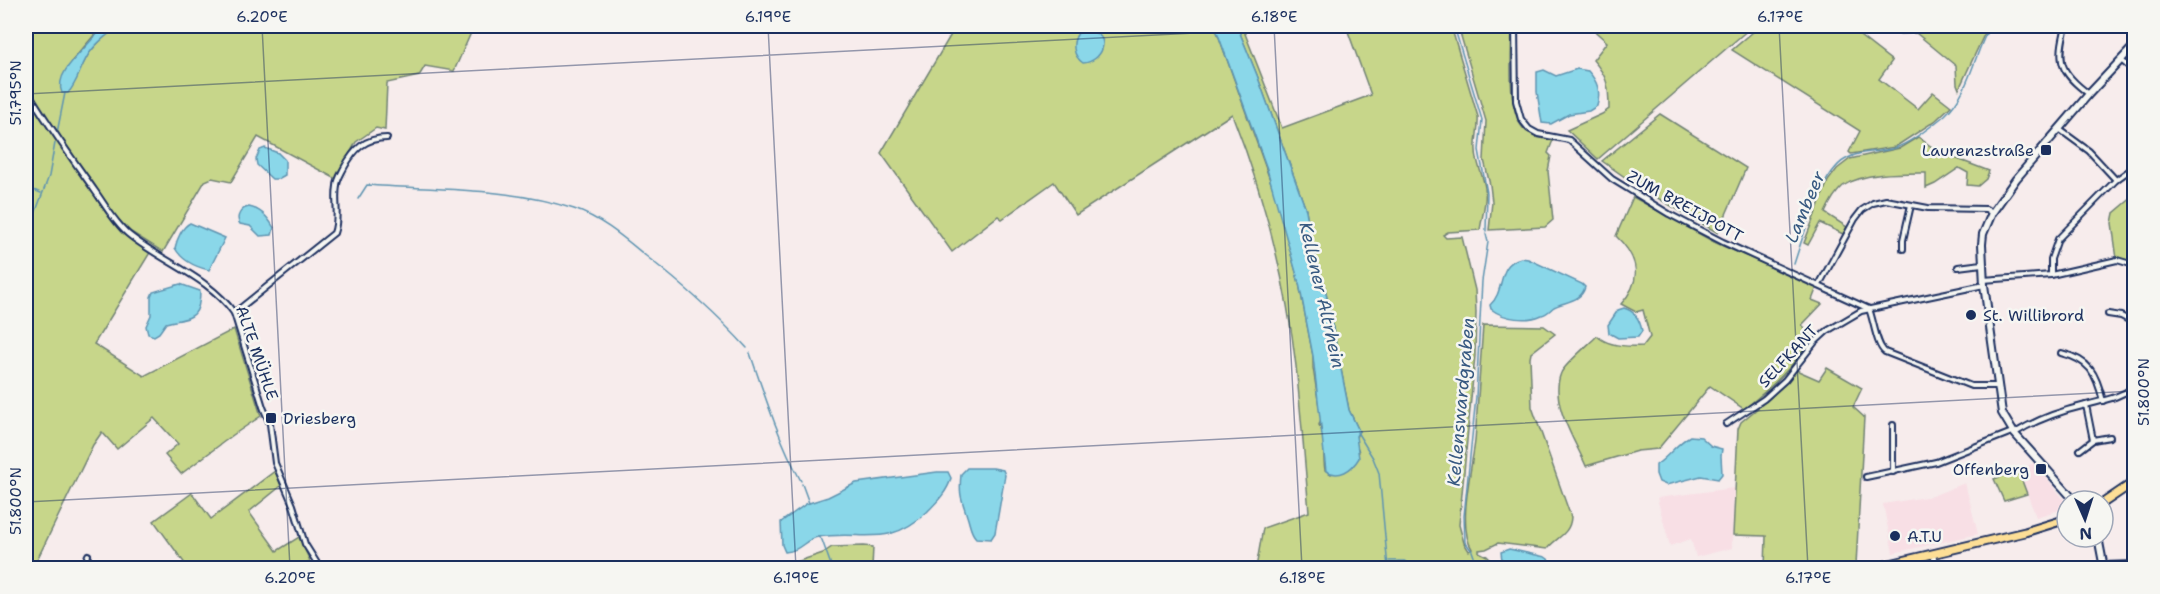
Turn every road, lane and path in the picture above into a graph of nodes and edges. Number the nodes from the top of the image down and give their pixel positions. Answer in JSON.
{"nodes":[{"id":1,"x":1515,"y":26,"type":"edge"},
{"id":2,"x":2066,"y":26,"type":"edge"},
{"id":3,"x":2134,"y":46,"type":"edge"},
{"id":4,"x":2121,"y":60,"type":"junction"},
{"id":5,"x":2134,"y":71,"type":"edge"},
{"id":6,"x":26,"y":88,"type":"edge"},
{"id":7,"x":2089,"y":94,"type":"junction"},
{"id":8,"x":2059,"y":129,"type":"junction"},
{"id":9,"x":387,"y":138,"type":"dead end"},
{"id":10,"x":2134,"y":167,"type":"edge"},
{"id":11,"x":2116,"y":180,"type":"junction"},
{"id":12,"x":1911,"y":205,"type":"junction"},
{"id":13,"x":1992,"y":213,"type":"junction"},
{"id":14,"x":1903,"y":249,"type":"dead end"},
{"id":15,"x":1982,"y":264,"type":"junction"},
{"id":16,"x":2134,"y":266,"type":"edge"},
{"id":17,"x":1958,"y":267,"type":"dead end"},
{"id":18,"x":2051,"y":275,"type":"junction"},
{"id":19,"x":1984,"y":282,"type":"junction"},
{"id":20,"x":1819,"y":285,"type":"junction"},
{"id":21,"x":1869,"y":309,"type":"junction"},
{"id":22,"x":234,"y":313,"type":"junction"},
{"id":23,"x":2108,"y":314,"type":"dead end"},
{"id":24,"x":2134,"y":323,"type":"edge"},
{"id":25,"x":2061,"y":353,"type":"dead end"},
{"id":26,"x":1997,"y":386,"type":"junction"},
{"id":27,"x":2134,"y":387,"type":"edge"},
{"id":28,"x":2103,"y":401,"type":"junction"},
{"id":29,"x":2086,"y":405,"type":"junction"},
{"id":30,"x":1726,"y":424,"type":"dead end"},
{"id":31,"x":1893,"y":425,"type":"dead end"},
{"id":32,"x":2014,"y":432,"type":"junction"},
{"id":33,"x":2110,"y":437,"type":"dead end"},
{"id":34,"x":2093,"y":440,"type":"junction"},
{"id":35,"x":2080,"y":450,"type":"dead end"},
{"id":36,"x":1893,"y":472,"type":"junction"},
{"id":37,"x":1866,"y":477,"type":"dead end"},
{"id":38,"x":2134,"y":482,"type":"edge"},
{"id":39,"x":2064,"y":489,"type":"edge"},
{"id":40,"x":2115,"y":495,"type":"edge"},
{"id":41,"x":2055,"y":523,"type":"edge"},
{"id":42,"x":2100,"y":549,"type":"edge"},
{"id":43,"x":1933,"y":553,"type":"junction"},
{"id":44,"x":88,"y":555,"type":"dead end"},
{"id":45,"x":2134,"y":564,"type":"edge"},
{"id":46,"x":2104,"y":567,"type":"edge"},
{"id":47,"x":83,"y":568,"type":"edge"},
{"id":48,"x":320,"y":568,"type":"edge"},
{"id":49,"x":1873,"y":568,"type":"edge"},
{"id":50,"x":1937,"y":568,"type":"edge"}],
"edges":[{"from":1,"to":20,"type":"street","name":"ZUM BREIJPOTT"},
{"from":2,"to":7,"type":"street"},
{"from":3,"to":4,"type":"street"},
{"from":4,"to":5,"type":"street"},
{"from":4,"to":7,"type":"street"},
{"from":6,"to":22,"type":"street","name":"ALTE MÜHLE"},
{"from":7,"to":8,"type":"street"},
{"from":8,"to":11,"type":"street"},
{"from":8,"to":13,"type":"street"},
{"from":9,"to":22,"type":"street"},
{"from":10,"to":11,"type":"street"},
{"from":11,"to":18,"type":"street"},
{"from":12,"to":13,"type":"street"},
{"from":12,"to":14,"type":"street"},
{"from":12,"to":20,"type":"street"},
{"from":13,"to":15,"type":"street"},
{"from":15,"to":17,"type":"street"},
{"from":15,"to":19,"type":"street"},
{"from":16,"to":18,"type":"street","name":"SELFKANT"},
{"from":18,"to":19,"type":"street","name":"SELFKANT"},
{"from":19,"to":21,"type":"street","name":"SELFKANT"},
{"from":19,"to":26,"type":"street"},
{"from":20,"to":21,"type":"street","name":"ZUM BREIJPOTT"},
{"from":21,"to":26,"type":"street"},
{"from":21,"to":30,"type":"street","name":"SELFKANT"},
{"from":22,"to":48,"type":"street","name":"ALTE MÜHLE"},
{"from":23,"to":24,"type":"street"},
{"from":25,"to":28,"type":"street"},
{"from":26,"to":32,"type":"street"},
{"from":27,"to":28,"type":"street"},
{"from":28,"to":29,"type":"street"},
{"from":29,"to":32,"type":"street"},
{"from":29,"to":34,"type":"street"},
{"from":31,"to":36,"type":"street"},
{"from":32,"to":36,"type":"street"},
{"from":32,"to":39,"type":"street"},
{"from":33,"to":34,"type":"street"},
{"from":34,"to":35,"type":"street"},
{"from":36,"to":37,"type":"street"},
{"from":38,"to":40,"type":"main road"},
{"from":41,"to":43,"type":"main road"},
{"from":42,"to":46,"type":"street"},
{"from":43,"to":49,"type":"main road"},
{"from":43,"to":50,"type":"street"},
{"from":44,"to":47,"type":"street"},
{"from":45,"to":46,"type":"street"}]}
